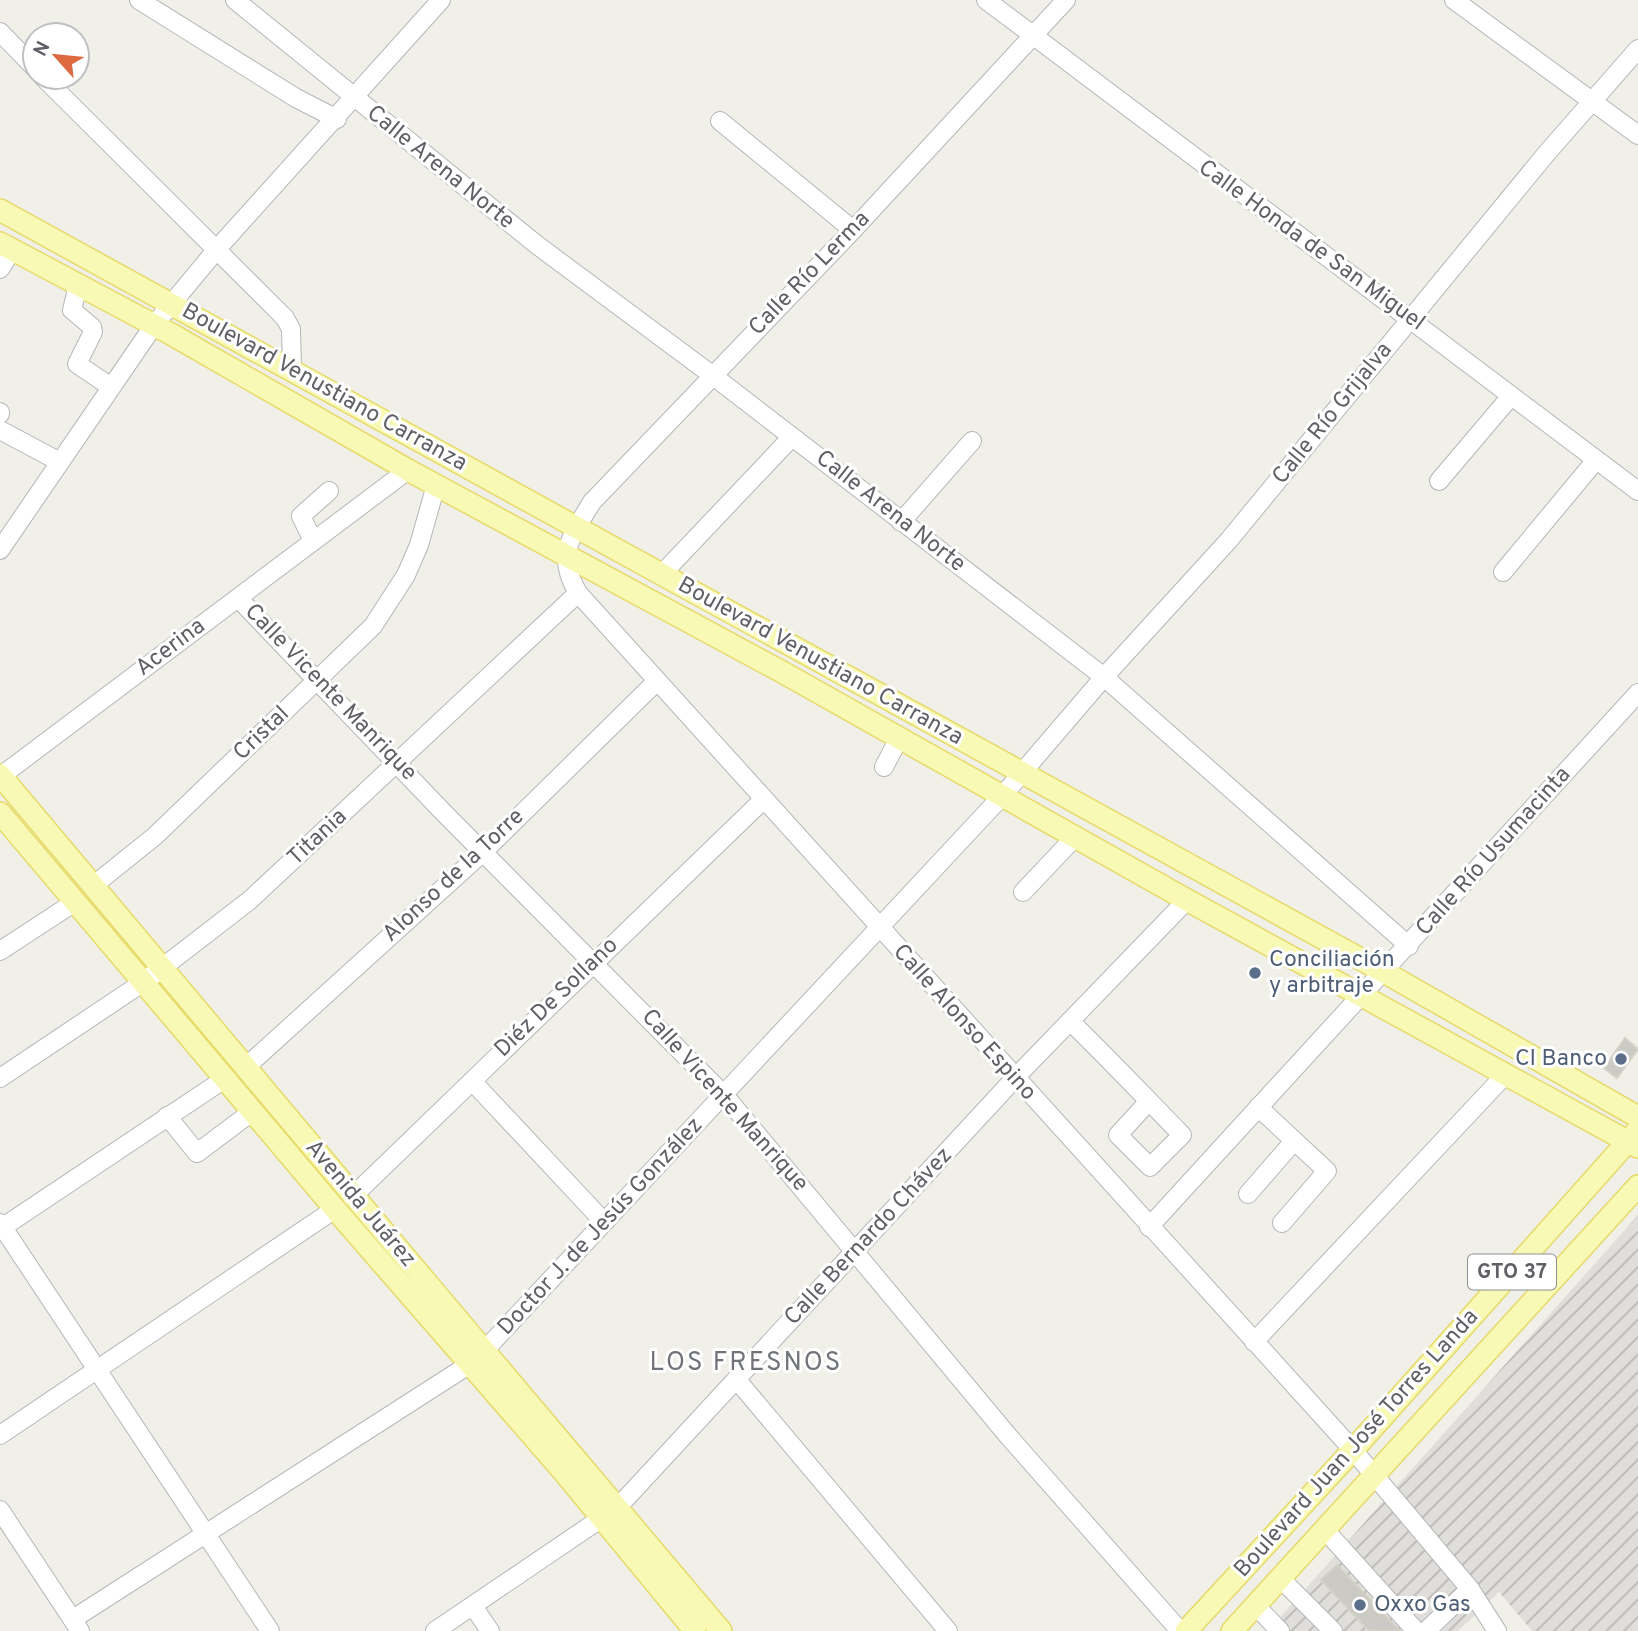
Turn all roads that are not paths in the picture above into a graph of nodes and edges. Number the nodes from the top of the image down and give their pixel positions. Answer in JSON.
{"nodes":[{"id":1,"x":139,"y":0,"type":"edge"},
{"id":2,"x":236,"y":0,"type":"edge"},
{"id":3,"x":441,"y":0,"type":"edge"},
{"id":4,"x":986,"y":0,"type":"edge"},
{"id":5,"x":1066,"y":0,"type":"edge"},
{"id":6,"x":1454,"y":0,"type":"edge"},
{"id":7,"x":0,"y":32,"type":"edge"},
{"id":8,"x":1035,"y":36,"type":"junction"},
{"id":9,"x":1638,"y":49,"type":"edge"},
{"id":10,"x":21,"y":54,"type":"edge"},
{"id":11,"x":57,"y":91,"type":"edge"},
{"id":12,"x":354,"y":99,"type":"junction"},
{"id":13,"x":1591,"y":101,"type":"junction"},
{"id":14,"x":337,"y":120,"type":"junction"},
{"id":15,"x":720,"y":121,"type":"dead end"},
{"id":16,"x":1638,"y":135,"type":"edge"},
{"id":17,"x":0,"y":211,"type":"edge"},
{"id":18,"x":853,"y":230,"type":"junction"},
{"id":19,"x":6,"y":247,"type":"edge"},
{"id":20,"x":217,"y":249,"type":"junction"},
{"id":21,"x":0,"y":269,"type":"edge"},
{"id":22,"x":78,"y":285,"type":"junction"},
{"id":23,"x":171,"y":303,"type":"junction"},
{"id":24,"x":1411,"y":319,"type":"junction"},
{"id":25,"x":154,"y":325,"type":"junction"},
{"id":26,"x":292,"y":369,"type":"junction"},
{"id":27,"x":712,"y":375,"type":"junction"},
{"id":28,"x":111,"y":387,"type":"junction"},
{"id":29,"x":1511,"y":396,"type":"junction"},
{"id":30,"x":0,"y":430,"type":"edge"},
{"id":31,"x":792,"y":437,"type":"junction"},
{"id":32,"x":972,"y":441,"type":"dead end"},
{"id":33,"x":1596,"y":460,"type":"junction"},
{"id":34,"x":60,"y":462,"type":"junction"},
{"id":35,"x":408,"y":470,"type":"junction"},
{"id":36,"x":1439,"y":481,"type":"dead end"},
{"id":37,"x":436,"y":485,"type":"junction"},
{"id":38,"x":329,"y":491,"type":"dead end"},
{"id":39,"x":1638,"y":491,"type":"edge"},
{"id":40,"x":901,"y":522,"type":"junction"},
{"id":41,"x":577,"y":528,"type":"junction"},
{"id":42,"x":313,"y":541,"type":"junction"},
{"id":43,"x":0,"y":550,"type":"edge"},
{"id":44,"x":564,"y":555,"type":"junction"},
{"id":45,"x":1503,"y":572,"type":"dead end"},
{"id":46,"x":662,"y":574,"type":"junction"},
{"id":47,"x":578,"y":593,"type":"junction"},
{"id":48,"x":238,"y":598,"type":"junction"},
{"id":49,"x":1104,"y":677,"type":"junction"},
{"id":50,"x":320,"y":680,"type":"junction"},
{"id":51,"x":657,"y":681,"type":"junction"},
{"id":52,"x":1638,"y":693,"type":"edge"},
{"id":53,"x":899,"y":738,"type":"junction"},
{"id":54,"x":398,"y":762,"type":"junction"},
{"id":55,"x":884,"y":767,"type":"dead end"},
{"id":56,"x":1021,"y":774,"type":"junction"},
{"id":57,"x":1,"y":776,"type":"edge"},
{"id":58,"x":1003,"y":795,"type":"junction"},
{"id":59,"x":762,"y":800,"type":"junction"},
{"id":60,"x":0,"y":813,"type":"edge"},
{"id":61,"x":1075,"y":837,"type":"junction"},
{"id":62,"x":483,"y":852,"type":"junction"},
{"id":63,"x":94,"y":885,"type":"junction"},
{"id":64,"x":1023,"y":892,"type":"dead end"},
{"id":65,"x":1187,"y":900,"type":"junction"},
{"id":66,"x":75,"y":902,"type":"junction"},
{"id":67,"x":880,"y":929,"type":"junction"},
{"id":68,"x":1409,"y":946,"type":"junction"},
{"id":69,"x":0,"y":951,"type":"edge"},
{"id":70,"x":593,"y":961,"type":"junction"},
{"id":71,"x":164,"y":967,"type":"junction"},
{"id":72,"x":1384,"y":972,"type":"junction"},
{"id":73,"x":145,"y":981,"type":"junction"},
{"id":74,"x":1362,"y":994,"type":"junction"},
{"id":75,"x":1070,"y":1021,"type":"junction"},
{"id":76,"x":247,"y":1066,"type":"junction"},
{"id":77,"x":1505,"y":1075,"type":"junction"},
{"id":78,"x":0,"y":1078,"type":"edge"},
{"id":79,"x":226,"y":1078,"type":"junction"},
{"id":80,"x":1014,"y":1079,"type":"junction"},
{"id":81,"x":472,"y":1080,"type":"junction"},
{"id":82,"x":725,"y":1096,"type":"junction"},
{"id":83,"x":1149,"y":1101,"type":"dead end"},
{"id":84,"x":1258,"y":1107,"type":"junction"},
{"id":85,"x":253,"y":1111,"type":"junction"},
{"id":86,"x":167,"y":1116,"type":"junction"},
{"id":87,"x":1638,"y":1117,"type":"edge"},
{"id":88,"x":1635,"y":1139,"type":"edge"},
{"id":89,"x":1294,"y":1141,"type":"junction"},
{"id":90,"x":1638,"y":1186,"type":"edge"},
{"id":91,"x":1248,"y":1194,"type":"dead end"},
{"id":92,"x":343,"y":1203,"type":"junction"},
{"id":93,"x":604,"y":1222,"type":"junction"},
{"id":94,"x":1282,"y":1223,"type":"dead end"},
{"id":95,"x":1,"y":1225,"type":"edge"},
{"id":96,"x":1149,"y":1227,"type":"junction"},
{"id":97,"x":857,"y":1250,"type":"junction"},
{"id":98,"x":1254,"y":1342,"type":"junction"},
{"id":99,"x":477,"y":1358,"type":"junction"},
{"id":100,"x":99,"y":1369,"type":"junction"},
{"id":101,"x":737,"y":1380,"type":"junction"},
{"id":102,"x":0,"y":1435,"type":"edge"},
{"id":103,"x":1353,"y":1450,"type":"junction"},
{"id":104,"x":1375,"y":1475,"type":"junction"},
{"id":105,"x":0,"y":1510,"type":"edge"},
{"id":106,"x":610,"y":1513,"type":"junction"},
{"id":107,"x":1325,"y":1530,"type":"junction"},
{"id":108,"x":206,"y":1533,"type":"junction"},
{"id":109,"x":1280,"y":1578,"type":"junction"},
{"id":110,"x":1470,"y":1589,"type":"junction"},
{"id":111,"x":1255,"y":1605,"type":"junction"},
{"id":112,"x":473,"y":1606,"type":"junction"},
{"id":113,"x":76,"y":1625,"type":"edge"},
{"id":114,"x":1492,"y":1629,"type":"edge"},
{"id":115,"x":270,"y":1631,"type":"edge"},
{"id":116,"x":435,"y":1631,"type":"edge"},
{"id":117,"x":490,"y":1631,"type":"edge"},
{"id":118,"x":695,"y":1631,"type":"edge"},
{"id":119,"x":721,"y":1631,"type":"edge"},
{"id":120,"x":947,"y":1631,"type":"edge"},
{"id":121,"x":1180,"y":1631,"type":"edge"},
{"id":122,"x":1186,"y":1631,"type":"edge"},
{"id":123,"x":1232,"y":1631,"type":"edge"},
{"id":124,"x":1280,"y":1631,"type":"edge"},
{"id":125,"x":1333,"y":1631,"type":"edge"},
{"id":126,"x":1416,"y":1631,"type":"edge"},
{"id":127,"x":1426,"y":1631,"type":"edge"}],
"edges":[{"from":1,"to":14,"type":"street","name":"Calle Arena Norte"},
{"from":2,"to":12,"type":"street","name":"Calle Arena Norte"},
{"from":3,"to":12,"type":"street"},
{"from":4,"to":8,"type":"street","name":"Calle Honda de San Miguel"},
{"from":5,"to":8,"type":"street","name":"Calle Río Lerma"},
{"from":6,"to":13,"type":"street"},
{"from":7,"to":10,"type":"street"},
{"from":8,"to":18,"type":"street","name":"Calle Río Lerma"},
{"from":8,"to":24,"type":"street","name":"Calle Honda de San Miguel"},
{"from":9,"to":13,"type":"street","name":"Calle Río Grijalva"},
{"from":11,"to":20,"type":"street"},
{"from":12,"to":14,"type":"street"},
{"from":12,"to":27,"type":"street","name":"Calle Arena Norte"},
{"from":13,"to":16,"type":"street"},
{"from":13,"to":24,"type":"street","name":"Calle Río Grijalva"},
{"from":14,"to":20,"type":"street"},
{"from":15,"to":18,"type":"street"},
{"from":17,"to":23,"type":"main road","name":"Boulevard Venustiano Carranza"},
{"from":18,"to":27,"type":"street","name":"Calle Río Lerma"},
{"from":19,"to":21,"type":"street"},
{"from":19,"to":22,"type":"main road","name":"Boulevard Venustiano Carranza"},
{"from":20,"to":23,"type":"street"},
{"from":20,"to":26,"type":"street"},
{"from":22,"to":25,"type":"main road","name":"Boulevard Venustiano Carranza"},
{"from":22,"to":28,"type":"street"},
{"from":23,"to":25,"type":"street"},
{"from":23,"to":26,"type":"main road","name":"Boulevard Venustiano Carranza"},
{"from":24,"to":29,"type":"street","name":"Calle Honda de San Miguel"},
{"from":24,"to":49,"type":"street","name":"Calle Río Grijalva"},
{"from":25,"to":28,"type":"street"},
{"from":25,"to":35,"type":"main road","name":"Boulevard Venustiano Carranza"},
{"from":26,"to":41,"type":"main road","name":"Boulevard Venustiano Carranza"},
{"from":27,"to":31,"type":"street","name":"Calle Arena Norte"},
{"from":27,"to":41,"type":"street","name":"Calle Río Lerma"},
{"from":28,"to":34,"type":"street"},
{"from":29,"to":33,"type":"street","name":"Calle Honda de San Miguel"},
{"from":29,"to":36,"type":"street"},
{"from":30,"to":34,"type":"street"},
{"from":31,"to":40,"type":"street","name":"Calle Arena Norte"},
{"from":31,"to":46,"type":"street"},
{"from":32,"to":40,"type":"street"},
{"from":33,"to":39,"type":"street","name":"Calle Honda de San Miguel"},
{"from":33,"to":45,"type":"street"},
{"from":34,"to":43,"type":"street"},
{"from":35,"to":37,"type":"main road","name":"Boulevard Venustiano Carranza"},
{"from":35,"to":42,"type":"street","name":"Acerina"},
{"from":37,"to":44,"type":"main road","name":"Boulevard Venustiano Carranza"},
{"from":37,"to":50,"type":"street","name":"Cristal"},
{"from":38,"to":42,"type":"street"},
{"from":40,"to":49,"type":"street","name":"Calle Arena Norte"},
{"from":41,"to":44,"type":"street","name":"Calle Río Lerma"},
{"from":41,"to":46,"type":"main road","name":"Boulevard Venustiano Carranza"},
{"from":42,"to":48,"type":"street","name":"Acerina"},
{"from":44,"to":47,"type":"street"},
{"from":44,"to":53,"type":"main road","name":"Boulevard Venustiano Carranza"},
{"from":46,"to":56,"type":"main road","name":"Boulevard Venustiano Carranza"},
{"from":47,"to":51,"type":"street","name":"Calle Alonso Espino"},
{"from":47,"to":54,"type":"street","name":"Titania"},
{"from":48,"to":50,"type":"street","name":"Calle Vicente Manrique"},
{"from":48,"to":57,"type":"street","name":"Acerina"},
{"from":49,"to":56,"type":"street","name":"Calle Río Grijalva"},
{"from":49,"to":68,"type":"street","name":"Calle Arena Norte"},
{"from":50,"to":54,"type":"street","name":"Calle Vicente Manrique"},
{"from":50,"to":63,"type":"street","name":"Cristal"},
{"from":51,"to":59,"type":"street","name":"Calle Alonso Espino"},
{"from":51,"to":62,"type":"street","name":"Alonso de la Torre"},
{"from":52,"to":68,"type":"street","name":"Calle Río Usumacinta"},
{"from":53,"to":55,"type":"street"},
{"from":53,"to":58,"type":"main road","name":"Boulevard Venustiano Carranza"},
{"from":54,"to":62,"type":"street","name":"Calle Vicente Manrique"},
{"from":54,"to":71,"type":"street","name":"Titania"},
{"from":56,"to":58,"type":"street","name":"Calle Río Grijalva"},
{"from":56,"to":72,"type":"main road","name":"Boulevard Venustiano Carranza"},
{"from":57,"to":63,"type":"main road","name":"Avenida Juárez"},
{"from":58,"to":61,"type":"main road","name":"Boulevard Venustiano Carranza"},
{"from":58,"to":67,"type":"street","name":"Doctor J. de Jesús González"},
{"from":59,"to":67,"type":"street","name":"Calle Alonso Espino"},
{"from":59,"to":70,"type":"street","name":"Diéz De Sollano"},
{"from":60,"to":66,"type":"main road","name":"Avenida Juárez"},
{"from":61,"to":64,"type":"street"},
{"from":61,"to":65,"type":"main road","name":"Boulevard Venustiano Carranza"},
{"from":62,"to":70,"type":"street","name":"Calle Vicente Manrique"},
{"from":62,"to":76,"type":"street","name":"Alonso de la Torre"},
{"from":63,"to":71,"type":"main road","name":"Avenida Juárez"},
{"from":65,"to":74,"type":"main road","name":"Boulevard Venustiano Carranza"},
{"from":65,"to":75,"type":"street","name":"Calle Bernardo Chávez"},
{"from":66,"to":69,"type":"street"},
{"from":66,"to":73,"type":"main road","name":"Avenida Juárez"},
{"from":67,"to":80,"type":"street","name":"Calle Alonso Espino"},
{"from":67,"to":82,"type":"street","name":"Doctor J. de Jesús González"},
{"from":68,"to":72,"type":"street","name":"Calle Río Usumacinta"},
{"from":70,"to":81,"type":"street","name":"Diéz De Sollano"},
{"from":70,"to":82,"type":"street","name":"Calle Vicente Manrique"},
{"from":71,"to":73,"type":"street","name":"Titania"},
{"from":71,"to":76,"type":"main road","name":"Avenida Juárez"},
{"from":72,"to":74,"type":"street","name":"Calle Río Usumacinta"},
{"from":72,"to":87,"type":"main road","name":"Boulevard Venustiano Carranza"},
{"from":73,"to":78,"type":"street","name":"Titania"},
{"from":73,"to":79,"type":"main road","name":"Avenida Juárez"},
{"from":74,"to":77,"type":"main road","name":"Boulevard Venustiano Carranza"},
{"from":74,"to":84,"type":"street","name":"Calle Río Usumacinta"},
{"from":75,"to":80,"type":"street","name":"Calle Bernardo Chávez"},
{"from":75,"to":83,"type":"street"},
{"from":76,"to":92,"type":"main road","name":"Avenida Juárez"},
{"from":77,"to":88,"type":"main road","name":"Boulevard Venustiano Carranza"},
{"from":77,"to":98,"type":"street"},
{"from":79,"to":85,"type":"main road","name":"Avenida Juárez"},
{"from":79,"to":86,"type":"street"},
{"from":80,"to":96,"type":"street","name":"Calle Alonso Espino"},
{"from":80,"to":97,"type":"street","name":"Calle Bernardo Chávez"},
{"from":81,"to":92,"type":"street","name":"Diéz De Sollano"},
{"from":81,"to":93,"type":"street"},
{"from":82,"to":93,"type":"street","name":"Doctor J. de Jesús González"},
{"from":82,"to":97,"type":"street","name":"Calle Vicente Manrique"},
{"from":84,"to":89,"type":"street"},
{"from":84,"to":96,"type":"street","name":"Calle Río Usumacinta"},
{"from":85,"to":86,"type":"street"},
{"from":85,"to":92,"type":"main road","name":"Avenida Juárez"},
{"from":86,"to":95,"type":"street"},
{"from":88,"to":103,"type":"main road","name":"Boulevard Juan José Torres Landa","number":"GTO 37"},
{"from":89,"to":91,"type":"street"},
{"from":89,"to":94,"type":"street"},
{"from":90,"to":104,"type":"main road","name":"Boulevard Juan José Torres Landa","number":"GTO 37"},
{"from":92,"to":99,"type":"main road","name":"Avenida Juárez"},
{"from":92,"to":100,"type":"street","name":"Diéz De Sollano"},
{"from":93,"to":99,"type":"street","name":"Doctor J. de Jesús González"},
{"from":95,"to":100,"type":"street"},
{"from":96,"to":98,"type":"street","name":"Calle Alonso Espino"},
{"from":97,"to":101,"type":"street","name":"Calle Bernardo Chávez"},
{"from":97,"to":121,"type":"street","name":"Calle Vicente Manrique"},
{"from":98,"to":103,"type":"street","name":"Calle Alonso Espino"},
{"from":99,"to":106,"type":"main road","name":"Avenida Juárez"},
{"from":99,"to":108,"type":"street","name":"Doctor J. de Jesús González"},
{"from":100,"to":102,"type":"street","name":"Diéz De Sollano"},
{"from":100,"to":108,"type":"street"},
{"from":101,"to":106,"type":"street","name":"Calle Bernardo Chávez"},
{"from":101,"to":120,"type":"street"},
{"from":103,"to":104,"type":"street","name":"Calle Alonso Espino"},
{"from":103,"to":122,"type":"main road","name":"Boulevard Juan José Torres Landa","number":"GTO 37"},
{"from":104,"to":107,"type":"main road","name":"Boulevard Juan José Torres Landa","number":"GTO 37"},
{"from":104,"to":110,"type":"street","name":"Calle Alonso Espino"},
{"from":105,"to":113,"type":"street"},
{"from":106,"to":112,"type":"street","name":"Calle Bernardo Chávez"},
{"from":106,"to":118,"type":"main road","name":"Avenida Juárez"},
{"from":106,"to":119,"type":"main road","name":"Avenida Juárez"},
{"from":107,"to":109,"type":"main road","name":"Boulevard Juan José Torres Landa","number":"GTO 37"},
{"from":107,"to":126,"type":"street"},
{"from":108,"to":113,"type":"street","name":"Doctor J. de Jesús González"},
{"from":108,"to":115,"type":"street"},
{"from":109,"to":111,"type":"main road","name":"Boulevard Juan José Torres Landa","number":"GTO 37"},
{"from":109,"to":125,"type":"street"},
{"from":110,"to":114,"type":"street","name":"Calle Alonso Espino"},
{"from":110,"to":127,"type":"street"},
{"from":111,"to":123,"type":"main road","name":"Boulevard Juan José Torres Landa","number":"GTO 37"},
{"from":111,"to":124,"type":"street"},
{"from":112,"to":116,"type":"street","name":"Calle Bernardo Chávez"},
{"from":112,"to":117,"type":"street"}]}
